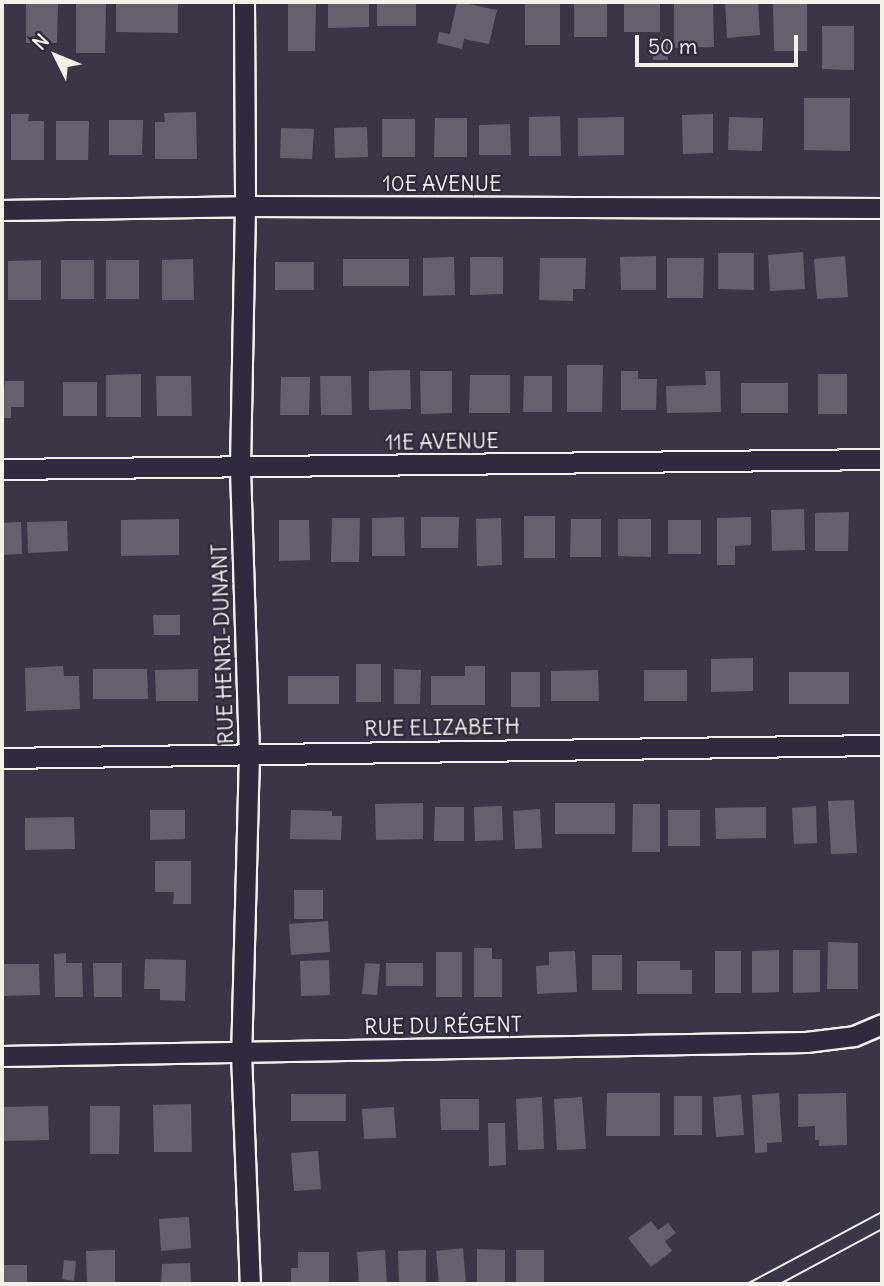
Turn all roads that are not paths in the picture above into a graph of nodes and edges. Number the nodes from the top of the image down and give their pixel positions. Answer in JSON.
{"nodes":[{"id":1,"x":244,"y":2,"type":"edge"},
{"id":2,"x":245,"y":206,"type":"junction"},
{"id":3,"x":882,"y":208,"type":"edge"},
{"id":4,"x":2,"y":210,"type":"edge"},
{"id":5,"x":882,"y":459,"type":"edge"},
{"id":6,"x":240,"y":468,"type":"junction"},
{"id":7,"x":2,"y":469,"type":"edge"},
{"id":8,"x":882,"y":746,"type":"edge"},
{"id":9,"x":249,"y":754,"type":"junction"},
{"id":10,"x":2,"y":758,"type":"edge"},
{"id":11,"x":882,"y":1024,"type":"edge"},
{"id":12,"x":241,"y":1053,"type":"junction"},
{"id":13,"x":2,"y":1056,"type":"edge"},
{"id":14,"x":250,"y":1284,"type":"edge"}],
"edges":[{"from":1,"to":2,"type":"street","name":"RUE HENRI-DUNANT"},
{"from":2,"to":3,"type":"street","name":"10E AVENUE"},
{"from":2,"to":4,"type":"street","name":"10E AVENUE"},
{"from":2,"to":6,"type":"street","name":"RUE HENRI-DUNANT"},
{"from":5,"to":6,"type":"street","name":"11E AVENUE"},
{"from":6,"to":7,"type":"street","name":"11E AVENUE"},
{"from":6,"to":9,"type":"street","name":"RUE HENRI-DUNANT"},
{"from":8,"to":9,"type":"street","name":"RUE ELIZABETH"},
{"from":9,"to":10,"type":"street","name":"RUE ELIZABETH"},
{"from":9,"to":12,"type":"street","name":"RUE HENRI-DUNANT"},
{"from":11,"to":12,"type":"street","name":"RUE DU RÉGENT"},
{"from":12,"to":13,"type":"street","name":"RUE DU RÉGENT"},
{"from":12,"to":14,"type":"street","name":"RUE HENRI-DUNANT"}]}
